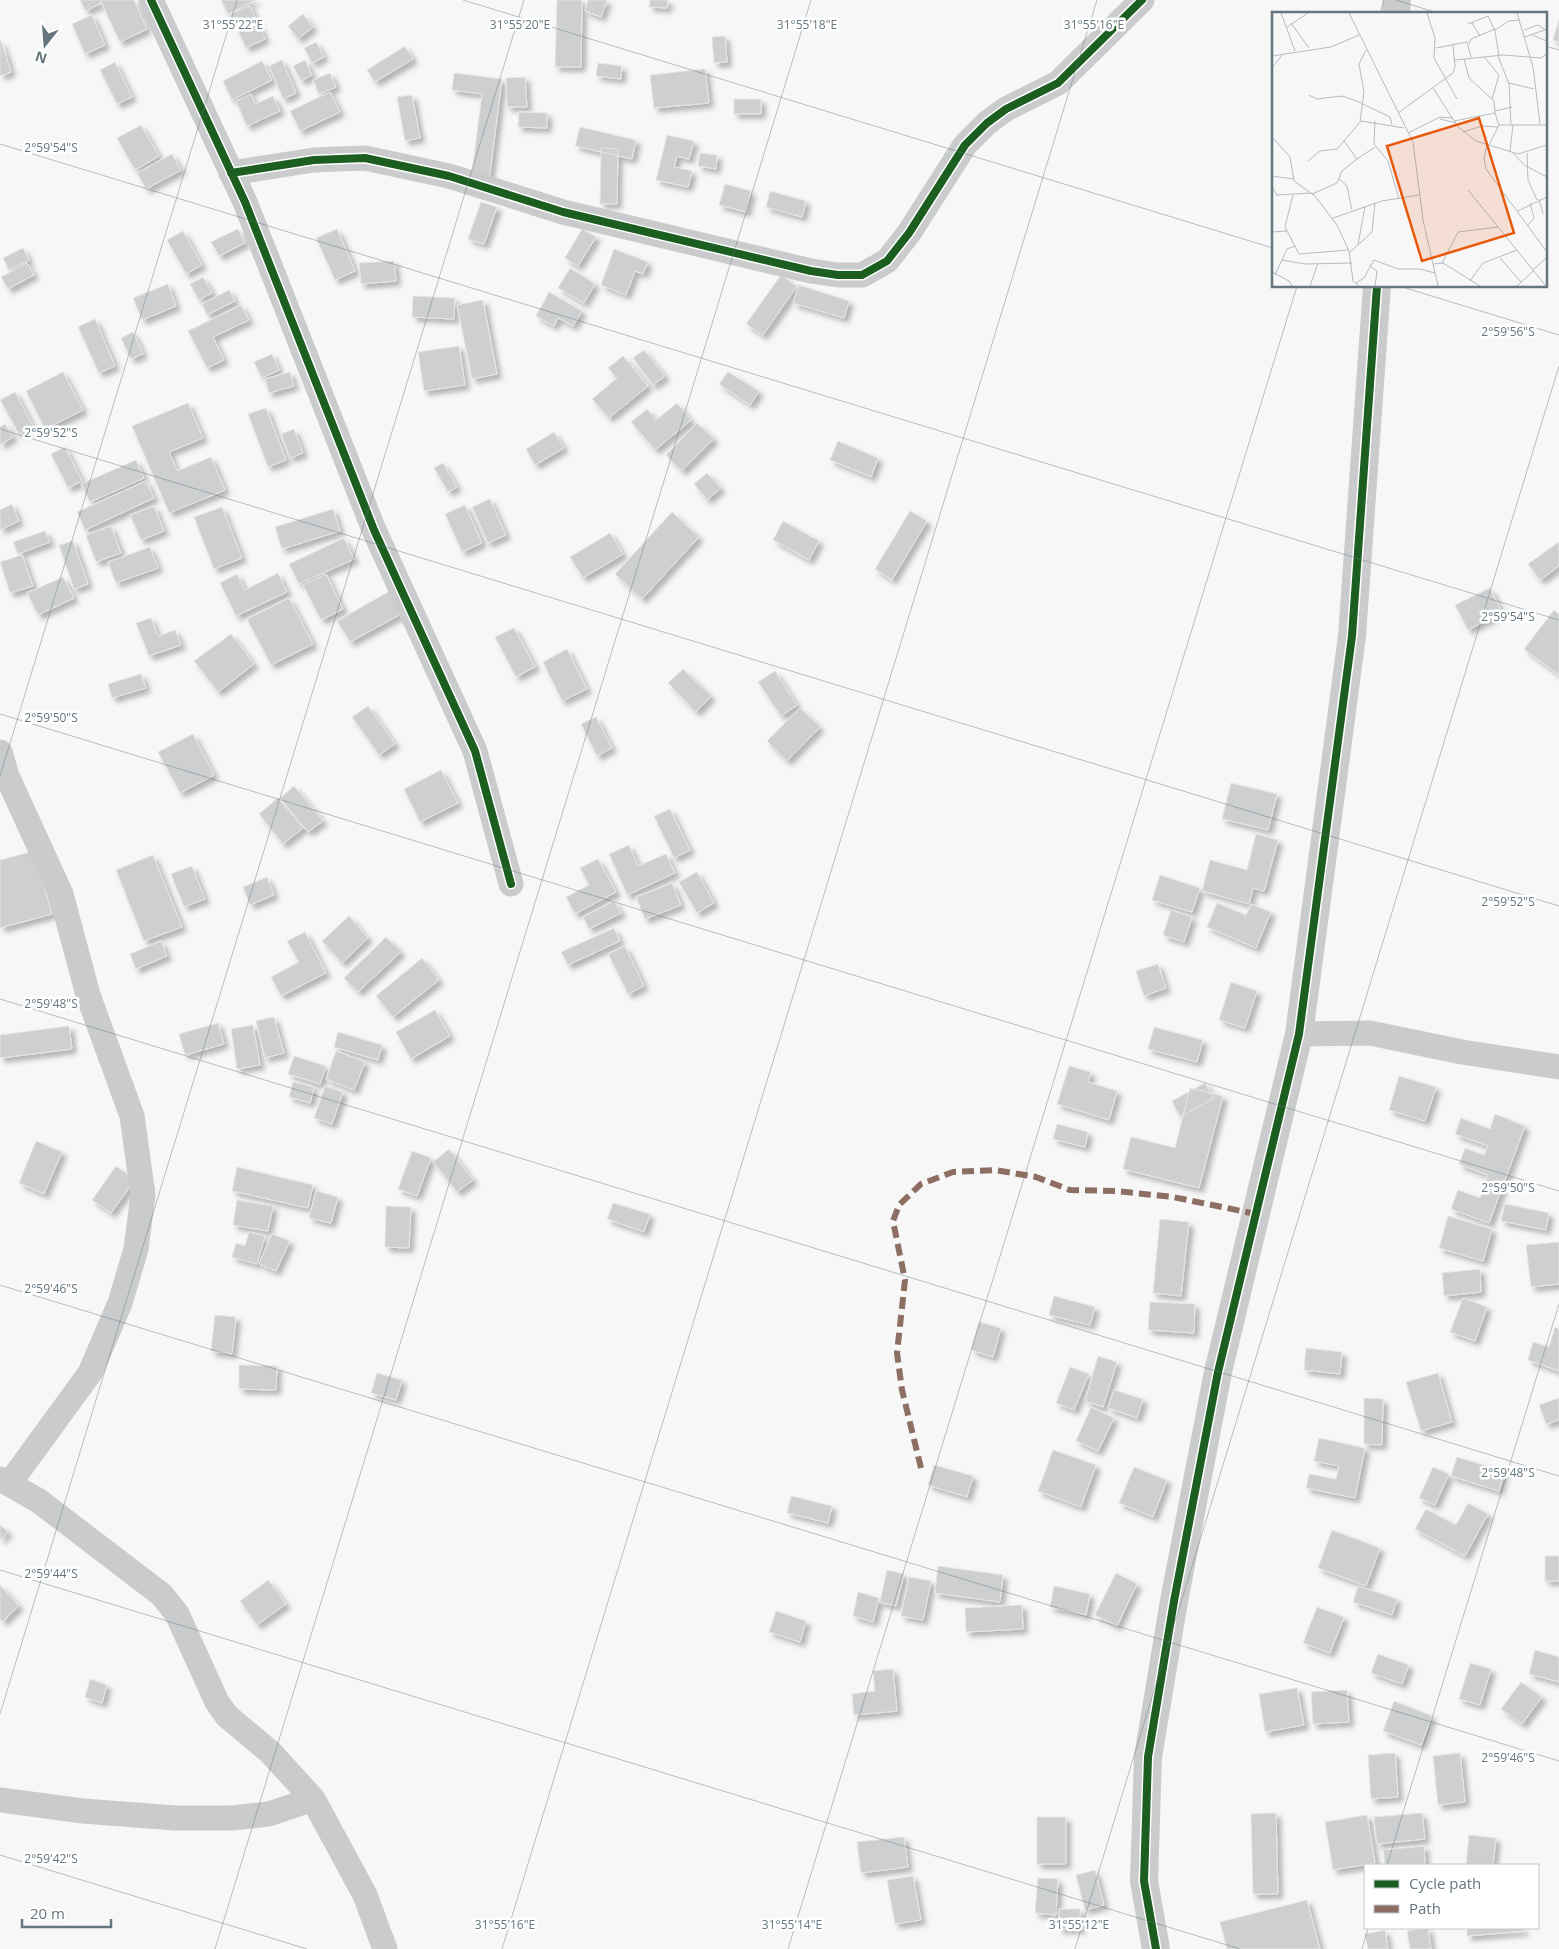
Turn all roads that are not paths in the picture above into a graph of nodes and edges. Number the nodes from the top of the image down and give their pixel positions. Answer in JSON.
{"nodes":[{"id":1,"x":151,"y":0,"type":"edge"},
{"id":2,"x":1142,"y":0,"type":"edge"},
{"id":3,"x":231,"y":174,"type":"junction"},
{"id":4,"x":1377,"y":288,"type":"edge"},
{"id":5,"x":0,"y":752,"type":"edge"},
{"id":6,"x":512,"y":884,"type":"dead end"},
{"id":7,"x":1299,"y":1034,"type":"junction"},
{"id":8,"x":1559,"y":1066,"type":"edge"},
{"id":9,"x":4,"y":1481,"type":"edge"},
{"id":10,"x":0,"y":1800,"type":"edge"},
{"id":11,"x":313,"y":1800,"type":"junction"},
{"id":12,"x":385,"y":1949,"type":"edge"},
{"id":13,"x":1156,"y":1949,"type":"edge"}],
"edges":[{"from":1,"to":3,"type":"street"},
{"from":2,"to":3,"type":"street"},
{"from":3,"to":6,"type":"street"},
{"from":4,"to":7,"type":"street"},
{"from":5,"to":9,"type":"street"},
{"from":7,"to":8,"type":"street"},
{"from":7,"to":13,"type":"street"},
{"from":9,"to":11,"type":"street"},
{"from":10,"to":11,"type":"street"},
{"from":11,"to":12,"type":"street"}]}
